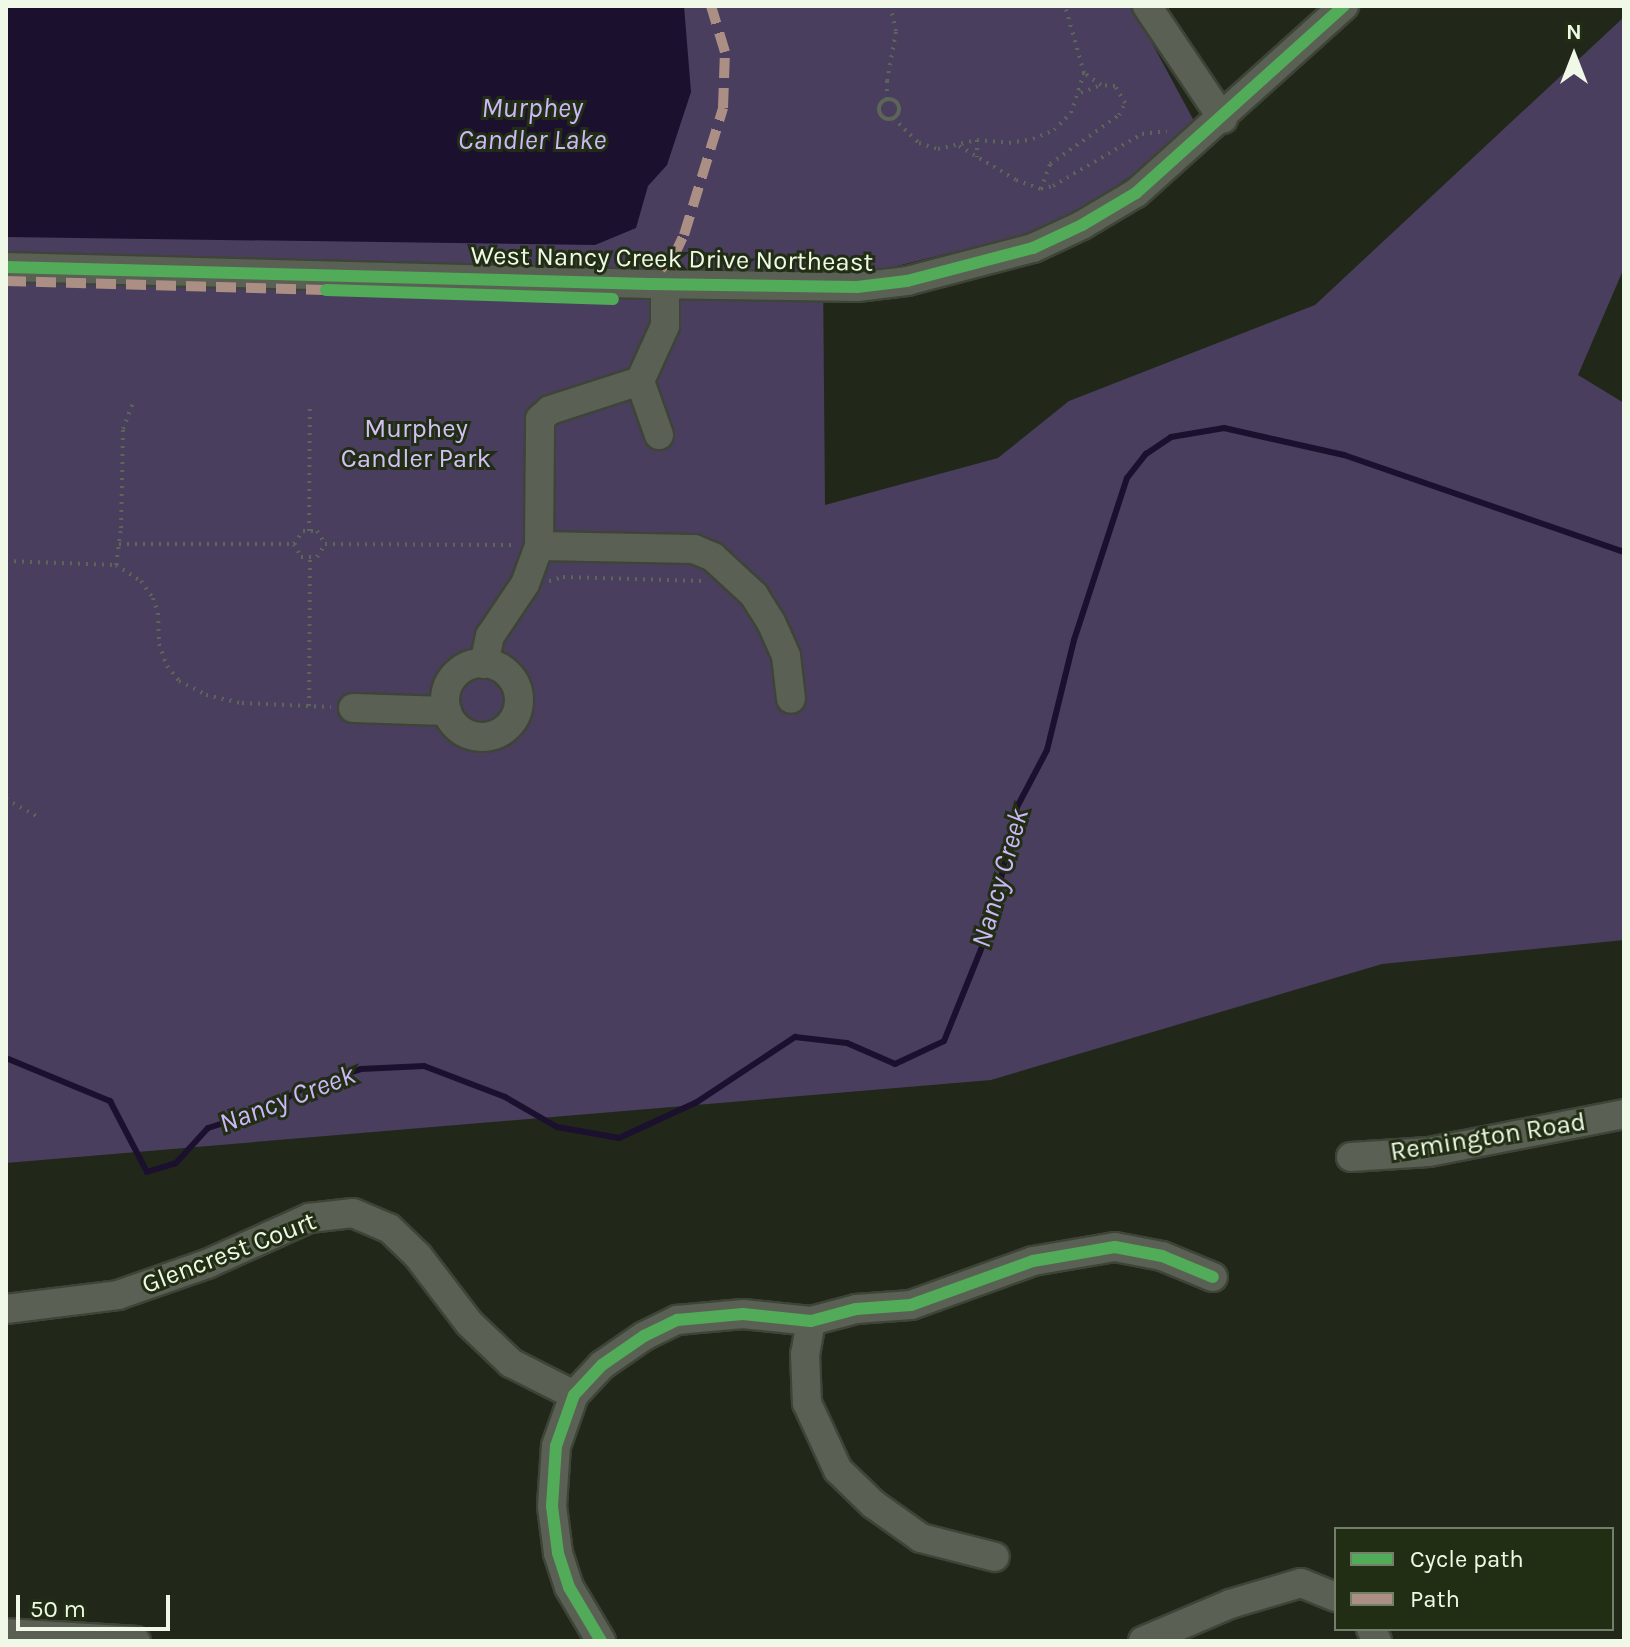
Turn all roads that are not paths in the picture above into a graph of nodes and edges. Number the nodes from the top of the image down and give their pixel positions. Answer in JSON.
{"nodes":[{"id":1,"x":1147,"y":6,"type":"edge"},
{"id":2,"x":1344,"y":6,"type":"edge"},
{"id":3,"x":1223,"y":119,"type":"junction"},
{"id":4,"x":6,"y":267,"type":"edge"},
{"id":5,"x":665,"y":284,"type":"junction"},
{"id":6,"x":640,"y":381,"type":"junction"},
{"id":7,"x":659,"y":435,"type":"dead end"},
{"id":8,"x":539,"y":546,"type":"junction"},
{"id":9,"x":484,"y":664,"type":"junction"},
{"id":10,"x":791,"y":699,"type":"dead end"},
{"id":11,"x":353,"y":708,"type":"road end"},
{"id":12,"x":447,"y":711,"type":"junction"},
{"id":13,"x":1624,"y":1114,"type":"edge"},
{"id":14,"x":1351,"y":1157,"type":"dead end"},
{"id":15,"x":1213,"y":1277,"type":"dead end"},
{"id":16,"x":6,"y":1309,"type":"edge"},
{"id":17,"x":811,"y":1321,"type":"junction"},
{"id":18,"x":574,"y":1395,"type":"junction"},
{"id":19,"x":995,"y":1557,"type":"dead end"},
{"id":20,"x":1334,"y":1596,"type":"edge"},
{"id":21,"x":6,"y":1633,"type":"edge"},
{"id":22,"x":1150,"y":1637,"type":"edge"},
{"id":23,"x":136,"y":1641,"type":"edge"},
{"id":24,"x":601,"y":1641,"type":"edge"}],
"edges":[{"from":1,"to":3,"type":"street"},
{"from":2,"to":3,"type":"street","name":"West Nancy Creek Drive Northeast"},
{"from":3,"to":5,"type":"street","name":"West Nancy Creek Drive Northeast"},
{"from":4,"to":5,"type":"street","name":"West Nancy Creek Drive Northeast"},
{"from":5,"to":6,"type":"street"},
{"from":6,"to":7,"type":"street"},
{"from":6,"to":8,"type":"street"},
{"from":8,"to":9,"type":"street"},
{"from":8,"to":10,"type":"street"},
{"from":9,"to":12,"type":"street"},
{"from":9,"to":12,"type":"street"},
{"from":11,"to":12,"type":"street"},
{"from":13,"to":14,"type":"street","name":"Remington Road"},
{"from":15,"to":17,"type":"street"},
{"from":16,"to":18,"type":"street","name":"Glencrest Court"},
{"from":17,"to":18,"type":"street"},
{"from":17,"to":19,"type":"street"},
{"from":18,"to":24,"type":"street"},
{"from":20,"to":22,"type":"street"},
{"from":21,"to":23,"type":"street"}]}
